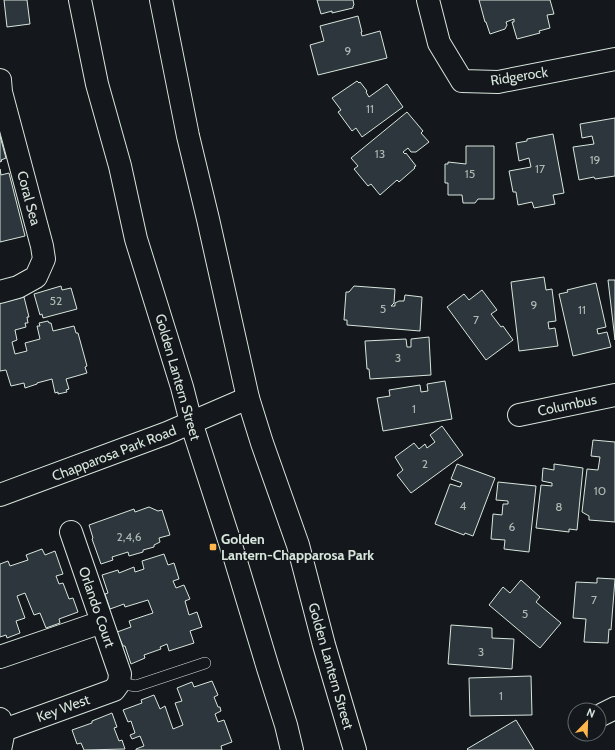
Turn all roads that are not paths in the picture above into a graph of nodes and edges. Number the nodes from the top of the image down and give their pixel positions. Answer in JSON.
{"nodes":[{"id":1,"x":80,"y":0,"type":"edge"},
{"id":2,"x":161,"y":0,"type":"edge"},
{"id":3,"x":428,"y":0,"type":"edge"},
{"id":4,"x":615,"y":59,"type":"edge"},
{"id":5,"x":0,"y":80,"type":"edge"},
{"id":6,"x":0,"y":292,"type":"edge"},
{"id":7,"x":615,"y":395,"type":"edge"},
{"id":8,"x":248,"y":398,"type":"junction"},
{"id":9,"x":519,"y":415,"type":"dead end"},
{"id":10,"x":191,"y":422,"type":"junction"},
{"id":11,"x":0,"y":495,"type":"edge"},
{"id":12,"x":71,"y":532,"type":"dead end"},
{"id":13,"x":102,"y":622,"type":"junction"},
{"id":14,"x":0,"y":657,"type":"edge"},
{"id":15,"x":205,"y":663,"type":"dead end"},
{"id":16,"x":119,"y":683,"type":"junction"},
{"id":17,"x":1,"y":733,"type":"edge"},
{"id":18,"x":292,"y":750,"type":"edge"},
{"id":19,"x":355,"y":750,"type":"edge"}],
"edges":[{"from":1,"to":10,"type":"main road","name":"Golden Lantern Street"},
{"from":2,"to":8,"type":"main road","name":"Golden Lantern Street"},
{"from":3,"to":4,"type":"main road","name":"Ridgerock"},
{"from":5,"to":6,"type":"main road","name":"Coral Sea"},
{"from":7,"to":9,"type":"main road","name":"Columbus"},
{"from":8,"to":10,"type":"main road","name":"Chapparosa Park Road"},
{"from":8,"to":19,"type":"main road","name":"Golden Lantern Street"},
{"from":10,"to":11,"type":"main road","name":"Chapparosa Park Road"},
{"from":10,"to":18,"type":"main road","name":"Golden Lantern Street"},
{"from":12,"to":13,"type":"main road","name":"Orlando Court"},
{"from":13,"to":14,"type":"main road"},
{"from":13,"to":16,"type":"main road","name":"Orlando Court"},
{"from":15,"to":16,"type":"lane"},
{"from":16,"to":17,"type":"main road","name":"Key West"}]}
